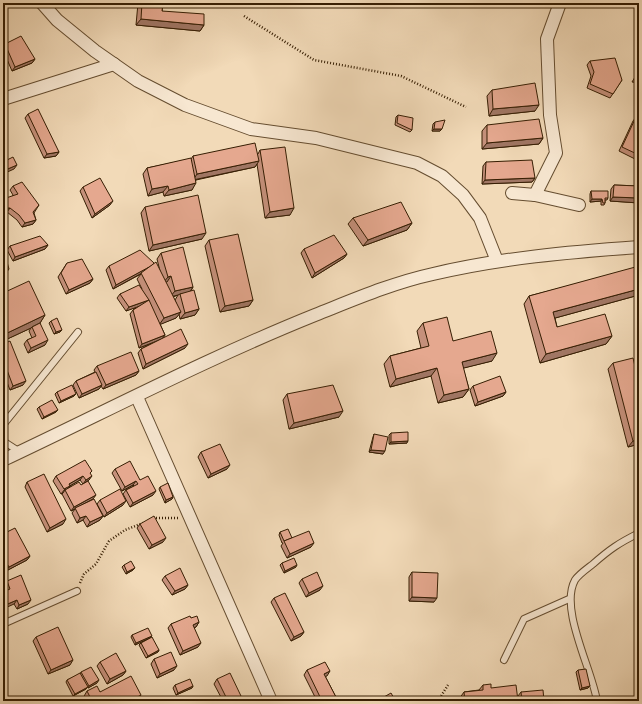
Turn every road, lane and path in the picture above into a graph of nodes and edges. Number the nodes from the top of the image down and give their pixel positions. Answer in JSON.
{"nodes":[{"id":1,"x":42,"y":3,"type":"edge"},
{"id":2,"x":560,"y":3,"type":"edge"},
{"id":3,"x":244,"y":16,"type":"dead end"},
{"id":4,"x":114,"y":64,"type":"junction"},
{"id":5,"x":3,"y":99,"type":"edge"},
{"id":6,"x":466,"y":107,"type":"dead end"},
{"id":7,"x":512,"y":193,"type":"dead end"},
{"id":8,"x":535,"y":195,"type":"junction"},
{"id":9,"x":579,"y":205,"type":"dead end"},
{"id":10,"x":639,"y":247,"type":"edge"},
{"id":11,"x":497,"y":261,"type":"junction"},
{"id":12,"x":78,"y":332,"type":"dead end"},
{"id":13,"x":137,"y":397,"type":"junction"},
{"id":14,"x":3,"y":425,"type":"edge"},
{"id":15,"x":3,"y":440,"type":"edge"},
{"id":16,"x":20,"y":452,"type":"junction"},
{"id":17,"x":3,"y":460,"type":"edge"},
{"id":18,"x":189,"y":513,"type":"junction"},
{"id":19,"x":639,"y":533,"type":"edge"},
{"id":20,"x":77,"y":591,"type":"joint"},
{"id":21,"x":569,"y":599,"type":"junction"},
{"id":22,"x":3,"y":624,"type":"edge"},
{"id":23,"x":504,"y":660,"type":"dead end"},
{"id":24,"x":448,"y":685,"type":"dead end"},
{"id":25,"x":271,"y":701,"type":"edge"},
{"id":26,"x":438,"y":701,"type":"edge"},
{"id":27,"x":597,"y":701,"type":"edge"}],
"edges":[{"from":1,"to":4,"type":"street"},
{"from":2,"to":8,"type":"street"},
{"from":3,"to":6,"type":"path"},
{"from":4,"to":5,"type":"street"},
{"from":4,"to":11,"type":"street"},
{"from":7,"to":8,"type":"street"},
{"from":8,"to":9,"type":"street"},
{"from":10,"to":11,"type":"street"},
{"from":11,"to":13,"type":"street"},
{"from":12,"to":14,"type":"lane"},
{"from":13,"to":16,"type":"street"},
{"from":13,"to":18,"type":"street"},
{"from":15,"to":16,"type":"lane"},
{"from":16,"to":17,"type":"street"},
{"from":18,"to":20,"type":"path"},
{"from":18,"to":25,"type":"street"},
{"from":19,"to":21,"type":"lane"},
{"from":20,"to":22,"type":"lane"},
{"from":21,"to":23,"type":"lane"},
{"from":21,"to":27,"type":"lane"},
{"from":24,"to":26,"type":"path"}]}
